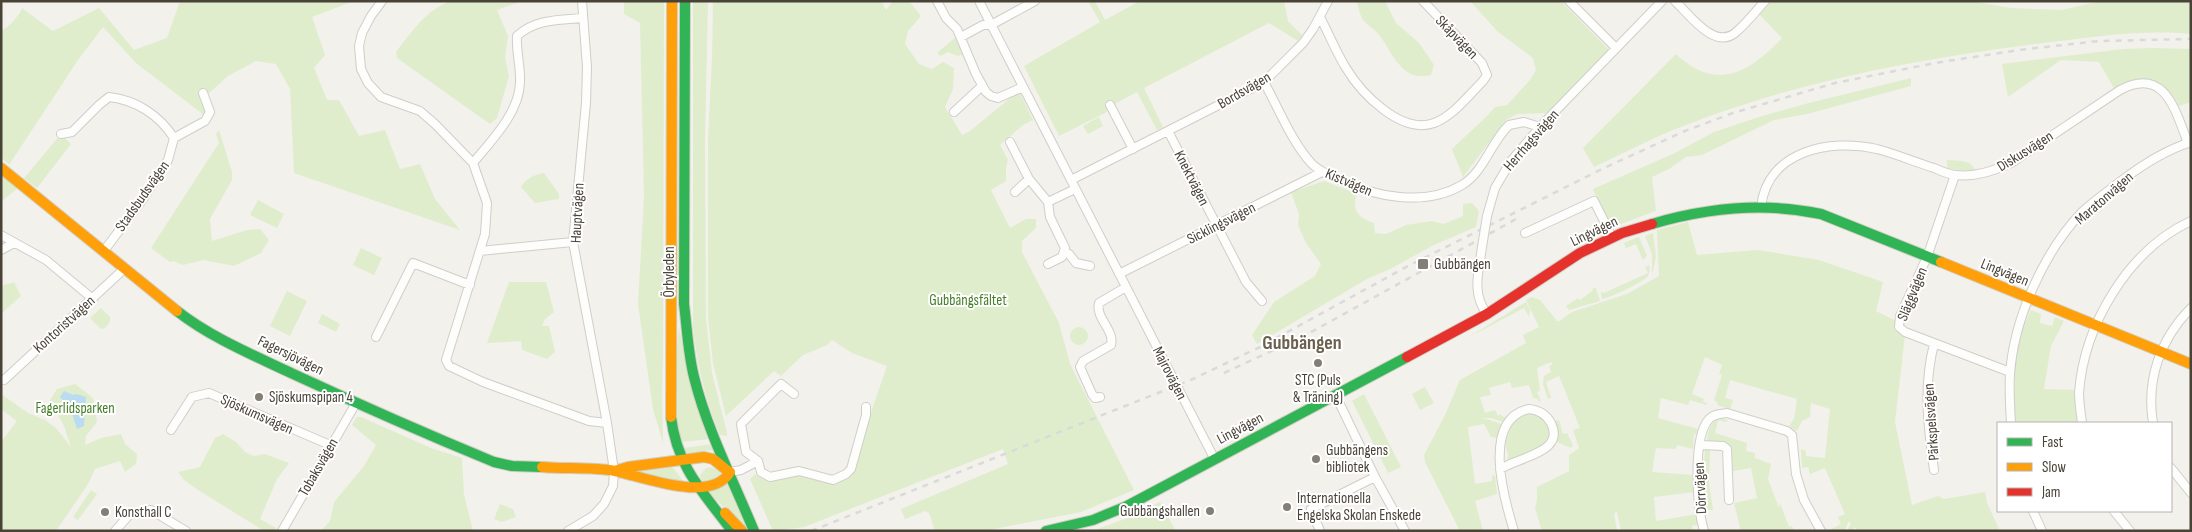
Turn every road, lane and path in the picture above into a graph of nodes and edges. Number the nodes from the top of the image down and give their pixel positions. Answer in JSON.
{"nodes":[{"id":1,"x":382,"y":1,"type":"edge"},
{"id":2,"x":582,"y":1,"type":"edge"},
{"id":3,"x":672,"y":1,"type":"edge"},
{"id":4,"x":685,"y":1,"type":"edge"},
{"id":5,"x":937,"y":1,"type":"edge"},
{"id":6,"x":979,"y":1,"type":"edge"},
{"id":7,"x":1035,"y":1,"type":"edge"},
{"id":8,"x":1328,"y":1,"type":"edge"},
{"id":9,"x":1423,"y":1,"type":"edge"},
{"id":10,"x":1662,"y":1,"type":"edge"},
{"id":11,"x":1675,"y":1,"type":"edge"},
{"id":12,"x":1766,"y":1,"type":"edge"},
{"id":13,"x":1570,"y":2,"type":"edge"},
{"id":14,"x":1320,"y":17,"type":"junction"},
{"id":15,"x":583,"y":18,"type":"junction"},
{"id":16,"x":991,"y":24,"type":"junction"},
{"id":17,"x":961,"y":37,"type":"junction"},
{"id":18,"x":1616,"y":48,"type":"junction"},
{"id":19,"x":1264,"y":82,"type":"junction"},
{"id":20,"x":982,"y":86,"type":"junction"},
{"id":21,"x":1023,"y":87,"type":"junction"},
{"id":22,"x":203,"y":93,"type":"dead end"},
{"id":23,"x":1110,"y":105,"type":"dead end"},
{"id":24,"x":954,"y":112,"type":"dead end"},
{"id":25,"x":1540,"y":127,"type":"junction"},
{"id":26,"x":1168,"y":131,"type":"junction"},
{"id":27,"x":61,"y":134,"type":"dead end"},
{"id":28,"x":174,"y":138,"type":"junction"},
{"id":29,"x":1010,"y":142,"type":"dead end"},
{"id":30,"x":2190,"y":142,"type":"edge"},
{"id":31,"x":1133,"y":149,"type":"junction"},
{"id":32,"x":473,"y":163,"type":"junction"},
{"id":33,"x":1,"y":168,"type":"edge"},
{"id":34,"x":1322,"y":172,"type":"junction"},
{"id":35,"x":1955,"y":175,"type":"junction"},
{"id":36,"x":1029,"y":179,"type":"junction"},
{"id":37,"x":1071,"y":180,"type":"junction"},
{"id":38,"x":1075,"y":189,"type":"junction"},
{"id":39,"x":1015,"y":192,"type":"dead end"},
{"id":40,"x":1048,"y":202,"type":"junction"},
{"id":41,"x":1761,"y":207,"type":"junction"},
{"id":42,"x":2191,"y":222,"type":"edge"},
{"id":43,"x":1216,"y":225,"type":"junction"},
{"id":44,"x":1525,"y":233,"type":"dead end"},
{"id":45,"x":1,"y":235,"type":"edge"},
{"id":46,"x":1610,"y":238,"type":"junction"},
{"id":47,"x":574,"y":242,"type":"junction"},
{"id":48,"x":14,"y":243,"type":"junction"},
{"id":49,"x":1,"y":250,"type":"edge"},
{"id":50,"x":480,"y":251,"type":"junction"},
{"id":51,"x":103,"y":252,"type":"junction"},
{"id":52,"x":1065,"y":252,"type":"junction"},
{"id":53,"x":1927,"y":257,"type":"junction"},
{"id":54,"x":1048,"y":264,"type":"dead end"},
{"id":55,"x":1090,"y":266,"type":"dead end"},
{"id":56,"x":124,"y":269,"type":"junction"},
{"id":57,"x":1119,"y":274,"type":"junction"},
{"id":58,"x":470,"y":285,"type":"junction"},
{"id":59,"x":1126,"y":287,"type":"junction"},
{"id":60,"x":2029,"y":297,"type":"junction"},
{"id":61,"x":93,"y":299,"type":"junction"},
{"id":62,"x":1262,"y":302,"type":"dead end"},
{"id":63,"x":2191,"y":308,"type":"edge"},
{"id":64,"x":1487,"y":314,"type":"junction"},
{"id":65,"x":2096,"y":325,"type":"junction"},
{"id":66,"x":376,"y":337,"type":"dead end"},
{"id":67,"x":1934,"y":344,"type":"junction"},
{"id":68,"x":2161,"y":351,"type":"junction"},
{"id":69,"x":2191,"y":364,"type":"edge"},
{"id":70,"x":2010,"y":372,"type":"junction"},
{"id":71,"x":2,"y":381,"type":"edge"},
{"id":72,"x":794,"y":394,"type":"dead end"},
{"id":73,"x":1335,"y":394,"type":"junction"},
{"id":74,"x":1100,"y":397,"type":"dead end"},
{"id":75,"x":356,"y":403,"type":"junction"},
{"id":76,"x":866,"y":407,"type":"dead end"},
{"id":77,"x":2011,"y":422,"type":"edge"},
{"id":78,"x":2082,"y":422,"type":"edge"},
{"id":79,"x":2153,"y":422,"type":"edge"},
{"id":80,"x":607,"y":423,"type":"junction"},
{"id":81,"x":171,"y":430,"type":"dead end"},
{"id":82,"x":330,"y":445,"type":"junction"},
{"id":83,"x":1700,"y":445,"type":"junction"},
{"id":84,"x":1214,"y":458,"type":"junction"},
{"id":85,"x":682,"y":459,"type":"junction"},
{"id":86,"x":758,"y":461,"type":"junction"},
{"id":87,"x":1500,"y":469,"type":"junction"},
{"id":88,"x":2172,"y":469,"type":"edge"},
{"id":89,"x":1934,"y":470,"type":"dead end"},
{"id":90,"x":614,"y":471,"type":"junction"},
{"id":91,"x":730,"y":472,"type":"junction"},
{"id":92,"x":1375,"y":477,"type":"junction"},
{"id":93,"x":700,"y":488,"type":"junction"},
{"id":94,"x":2191,"y":494,"type":"edge"},
{"id":95,"x":1729,"y":500,"type":"dead end"},
{"id":96,"x":714,"y":506,"type":"junction"},
{"id":97,"x":2033,"y":512,"type":"edge"},
{"id":98,"x":2115,"y":512,"type":"edge"},
{"id":99,"x":115,"y":531,"type":"edge"},
{"id":100,"x":186,"y":531,"type":"edge"},
{"id":101,"x":282,"y":531,"type":"edge"},
{"id":102,"x":568,"y":531,"type":"edge"},
{"id":103,"x":732,"y":531,"type":"edge"},
{"id":104,"x":742,"y":531,"type":"edge"},
{"id":105,"x":754,"y":531,"type":"edge"},
{"id":106,"x":1046,"y":531,"type":"edge"},
{"id":107,"x":1320,"y":531,"type":"edge"},
{"id":108,"x":1405,"y":531,"type":"edge"},
{"id":109,"x":1514,"y":531,"type":"edge"},
{"id":110,"x":1704,"y":531,"type":"edge"},
{"id":111,"x":1821,"y":531,"type":"edge"},
{"id":112,"x":2042,"y":531,"type":"edge"},
{"id":113,"x":2130,"y":531,"type":"edge"}],
"edges":[{"from":1,"to":32,"type":"street"},
{"from":2,"to":15,"type":"street","name":"Hauptvägen"},
{"from":3,"to":85,"type":"street","name":"Örbyleden"},
{"from":4,"to":91,"type":"street","name":"Örbyleden"},
{"from":5,"to":17,"type":"street"},
{"from":6,"to":16,"type":"street","name":"Majrovägen"},
{"from":7,"to":16,"type":"street"},
{"from":8,"to":14,"type":"street","name":"Bordsvägen"},
{"from":9,"to":14,"type":"street","name":"Skåpvägen"},
{"from":10,"to":18,"type":"street","name":"Herrhagsvägen"},
{"from":11,"to":12,"type":"street"},
{"from":13,"to":18,"type":"street"},
{"from":14,"to":19,"type":"street","name":"Bordsvägen"},
{"from":15,"to":32,"type":"street"},
{"from":15,"to":47,"type":"street","name":"Hauptvägen"},
{"from":16,"to":17,"type":"street"},
{"from":16,"to":21,"type":"street","name":"Majrovägen"},
{"from":17,"to":20,"type":"street"},
{"from":18,"to":25,"type":"street","name":"Herrhagsvägen"},
{"from":19,"to":26,"type":"street","name":"Bordsvägen"},
{"from":19,"to":34,"type":"street","name":"Kistvägen"},
{"from":20,"to":21,"type":"street"},
{"from":20,"to":24,"type":"street"},
{"from":21,"to":37,"type":"street","name":"Majrovägen"},
{"from":22,"to":28,"type":"street"},
{"from":23,"to":31,"type":"street"},
{"from":25,"to":34,"type":"street","name":"Kistvägen"},
{"from":25,"to":64,"type":"street","name":"Herrhagsvägen","bridge":true},
{"from":26,"to":31,"type":"street","name":"Bordsvägen"},
{"from":26,"to":43,"type":"street","name":"Knektvägen"},
{"from":27,"to":28,"type":"street"},
{"from":28,"to":51,"type":"street","name":"Stadsbudsvägen"},
{"from":29,"to":36,"type":"street"},
{"from":30,"to":35,"type":"street","name":"Diskusvägen"},
{"from":30,"to":60,"type":"street","name":"Maratonvägen"},
{"from":31,"to":37,"type":"street","name":"Bordsvägen"},
{"from":32,"to":50,"type":"street"},
{"from":33,"to":51,"type":"street","name":"Fagersjövägen"},
{"from":34,"to":43,"type":"street","name":"Sicklingsvägen"},
{"from":35,"to":41,"type":"street","name":"Diskusvägen"},
{"from":35,"to":53,"type":"street","name":"Släggvägen"},
{"from":36,"to":39,"type":"street"},
{"from":36,"to":40,"type":"street"},
{"from":37,"to":38,"type":"street","name":"Majrovägen"},
{"from":38,"to":40,"type":"street"},
{"from":38,"to":57,"type":"street","name":"Majrovägen"},
{"from":40,"to":52,"type":"street"},
{"from":41,"to":46,"type":"street","name":"Lingvägen"},
{"from":41,"to":53,"type":"street","name":"Lingvägen"},
{"from":42,"to":65,"type":"street"},
{"from":43,"to":57,"type":"street","name":"Sicklingsvägen"},
{"from":43,"to":62,"type":"street","name":"Knektvägen"},
{"from":44,"to":46,"type":"street"},
{"from":45,"to":48,"type":"street"},
{"from":46,"to":64,"type":"street","name":"Lingvägen"},
{"from":47,"to":50,"type":"street"},
{"from":47,"to":80,"type":"street","name":"Hauptvägen"},
{"from":48,"to":49,"type":"street"},
{"from":48,"to":61,"type":"street"},
{"from":50,"to":58,"type":"street"},
{"from":51,"to":56,"type":"street","name":"Fagersjövägen"},
{"from":52,"to":54,"type":"street"},
{"from":52,"to":55,"type":"street"},
{"from":53,"to":60,"type":"street","name":"Lingvägen"},
{"from":53,"to":67,"type":"street","name":"Släggvägen"},
{"from":56,"to":61,"type":"street","name":"Kontoristvägen"},
{"from":56,"to":75,"type":"street","name":"Fagersjövägen"},
{"from":57,"to":59,"type":"street","name":"Majrovägen"},
{"from":58,"to":66,"type":"street"},
{"from":58,"to":80,"type":"street"},
{"from":59,"to":74,"type":"street"},
{"from":59,"to":84,"type":"street","name":"Majrovägen"},
{"from":60,"to":65,"type":"street","name":"Lingvägen"},
{"from":60,"to":70,"type":"street","name":"Maratonvägen"},
{"from":61,"to":71,"type":"street","name":"Kontoristvägen"},
{"from":63,"to":68,"type":"street"},
{"from":64,"to":73,"type":"street","name":"Lingvägen"},
{"from":65,"to":68,"type":"street","name":"Lingvägen"},
{"from":65,"to":78,"type":"street"},
{"from":67,"to":70,"type":"street","name":"Släggvägen"},
{"from":67,"to":89,"type":"street","name":"Pärkspelsvägen"},
{"from":68,"to":69,"type":"street","name":"Lingvägen"},
{"from":68,"to":79,"type":"street"},
{"from":70,"to":77,"type":"street","name":"Maratonvägen"},
{"from":72,"to":86,"type":"street"},
{"from":73,"to":84,"type":"street","name":"Lingvägen"},
{"from":73,"to":92,"type":"street"},
{"from":75,"to":82,"type":"street","name":"Tobaksvägen"},
{"from":75,"to":90,"type":"street","name":"Fagersjövägen"},
{"from":76,"to":86,"type":"street"},
{"from":80,"to":90,"type":"street","name":"Hauptvägen"},
{"from":81,"to":82,"type":"street","name":"Sjöskumsvägen"},
{"from":82,"to":101,"type":"street","name":"Tobaksvägen"},
{"from":83,"to":95,"type":"street","name":"Dörrvägen"},
{"from":83,"to":110,"type":"street","name":"Dörrvägen"},
{"from":83,"to":111,"type":"street","name":"Dörrvägen"},
{"from":84,"to":106,"type":"street","name":"Lingvägen"},
{"from":85,"to":90,"type":"street","name":"Fagersjövägen"},
{"from":85,"to":91,"type":"street","name":"Fagersjövägen"},
{"from":85,"to":93,"type":"street","name":"Örbyleden"},
{"from":86,"to":91,"type":"street"},
{"from":87,"to":87,"type":"street"},
{"from":87,"to":109,"type":"street"},
{"from":88,"to":94,"type":"street"},
{"from":90,"to":93,"type":"street","name":"Fagersjövägen"},
{"from":90,"to":102,"type":"street"},
{"from":91,"to":93,"type":"street"},
{"from":91,"to":105,"type":"street","name":"Örbyleden"},
{"from":92,"to":107,"type":"street"},
{"from":92,"to":108,"type":"street"},
{"from":93,"to":96,"type":"street","name":"Örbyleden"},
{"from":96,"to":103,"type":"street","name":"Örbyleden"},
{"from":96,"to":104,"type":"street","name":"Örbyleden"},
{"from":97,"to":112,"type":"street"},
{"from":98,"to":113,"type":"street"},
{"from":99,"to":100,"type":"street"}]}
